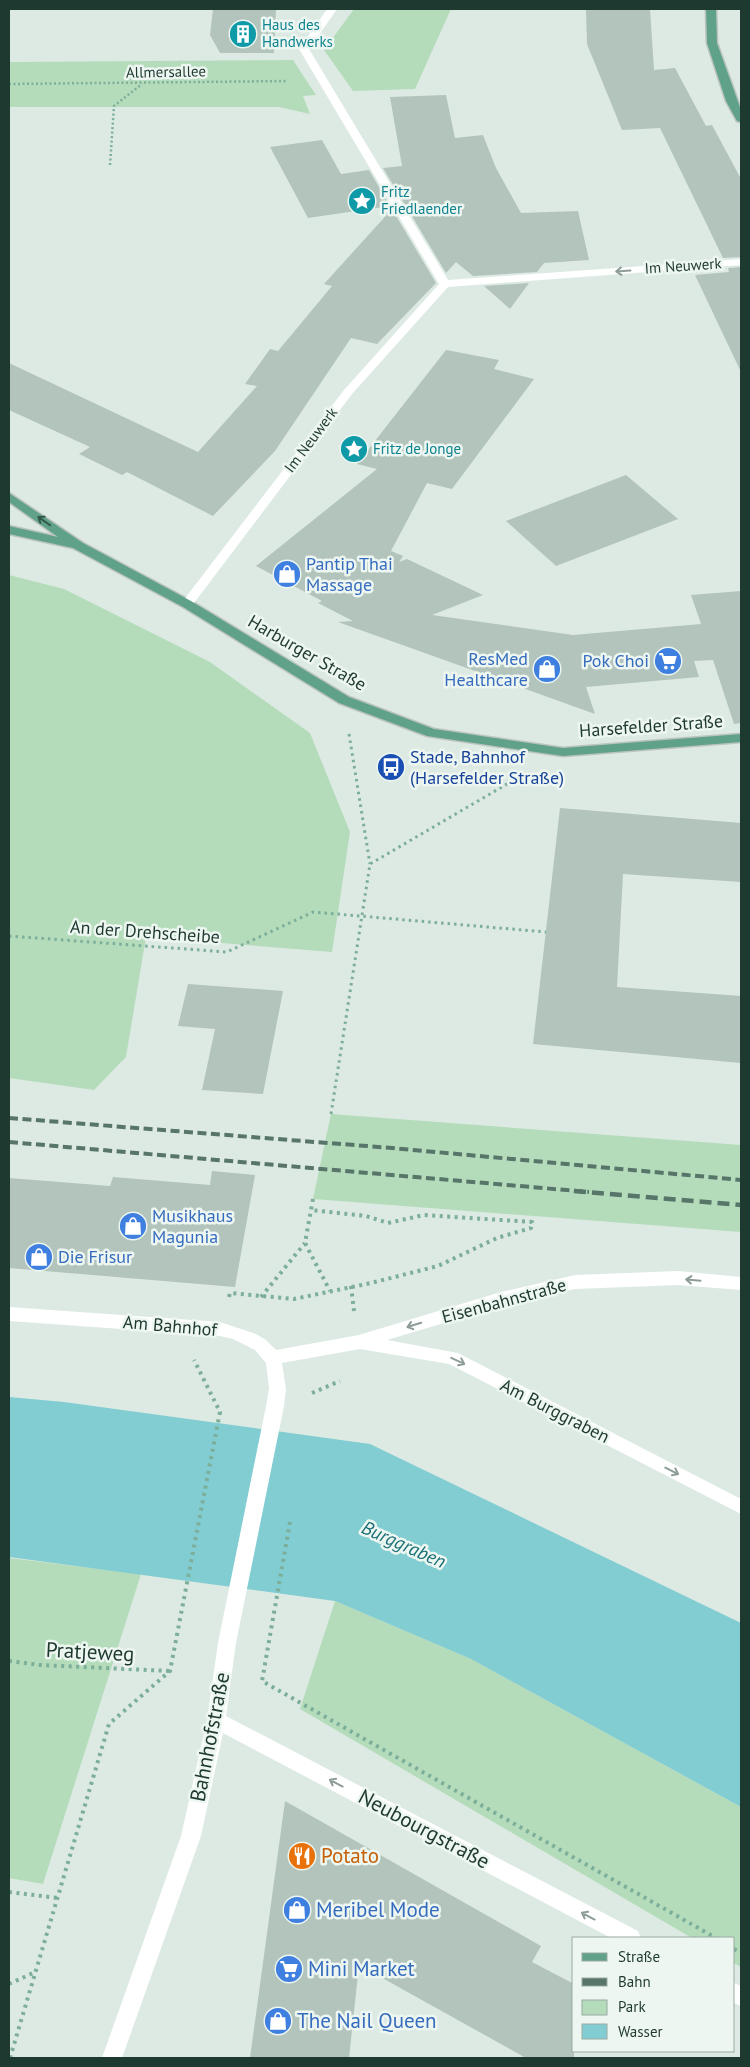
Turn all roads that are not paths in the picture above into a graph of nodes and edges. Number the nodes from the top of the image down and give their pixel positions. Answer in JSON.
{"nodes":[{"id":1,"x":332,"y":9,"type":"edge"},
{"id":2,"x":711,"y":9,"type":"edge"},
{"id":3,"x":741,"y":119,"type":"edge"},
{"id":4,"x":741,"y":262,"type":"edge"},
{"id":5,"x":445,"y":284,"type":"junction"},
{"id":6,"x":9,"y":497,"type":"edge"},
{"id":7,"x":9,"y":530,"type":"edge"},
{"id":8,"x":79,"y":546,"type":"junction"},
{"id":9,"x":187,"y":604,"type":"junction"},
{"id":10,"x":741,"y":738,"type":"edge"},
{"id":11,"x":563,"y":752,"type":"joint"},
{"id":12,"x":741,"y":1284,"type":"edge"},
{"id":13,"x":9,"y":1314,"type":"edge"},
{"id":14,"x":359,"y":1342,"type":"junction"},
{"id":15,"x":271,"y":1358,"type":"junction"},
{"id":16,"x":276,"y":1406,"type":"joint"},
{"id":17,"x":741,"y":1507,"type":"edge"},
{"id":18,"x":216,"y":1720,"type":"junction"},
{"id":19,"x":629,"y":1937,"type":"edge"},
{"id":20,"x":112,"y":2058,"type":"edge"}],
"edges":[{"from":1,"to":5,"type":"street"},
{"from":2,"to":3,"type":"main road"},
{"from":4,"to":5,"type":"street","name":"Im Neuwerk","one_way":true},
{"from":5,"to":9,"type":"street","name":"Im Neuwerk"},
{"from":8,"to":6,"type":"main road","name":"Harburger Straße","one_way":true},
{"from":7,"to":8,"type":"main road","name":"Harburger Straße"},
{"from":8,"to":9,"type":"main road","name":"Harburger Straße"},
{"from":9,"to":11,"type":"main road","name":"Harburger Straße"},
{"from":10,"to":11,"type":"main road","name":"Harsefelder Straße"},
{"from":12,"to":14,"type":"street","name":"Eisenbahnstraße","one_way":true},
{"from":13,"to":15,"type":"street","name":"Am Bahnhof"},
{"from":14,"to":15,"type":"street","name":"Eisenbahnstraße"},
{"from":14,"to":17,"type":"street","name":"Am Burggraben","one_way":true},
{"from":15,"to":16,"type":"street","name":"Am Bahnhof"},
{"from":16,"to":18,"type":"street","name":"Bahnhofstraße"},
{"from":19,"to":18,"type":"street","name":"Neubourgstraße","one_way":true},
{"from":18,"to":20,"type":"street","name":"Bahnhofstraße"}]}
